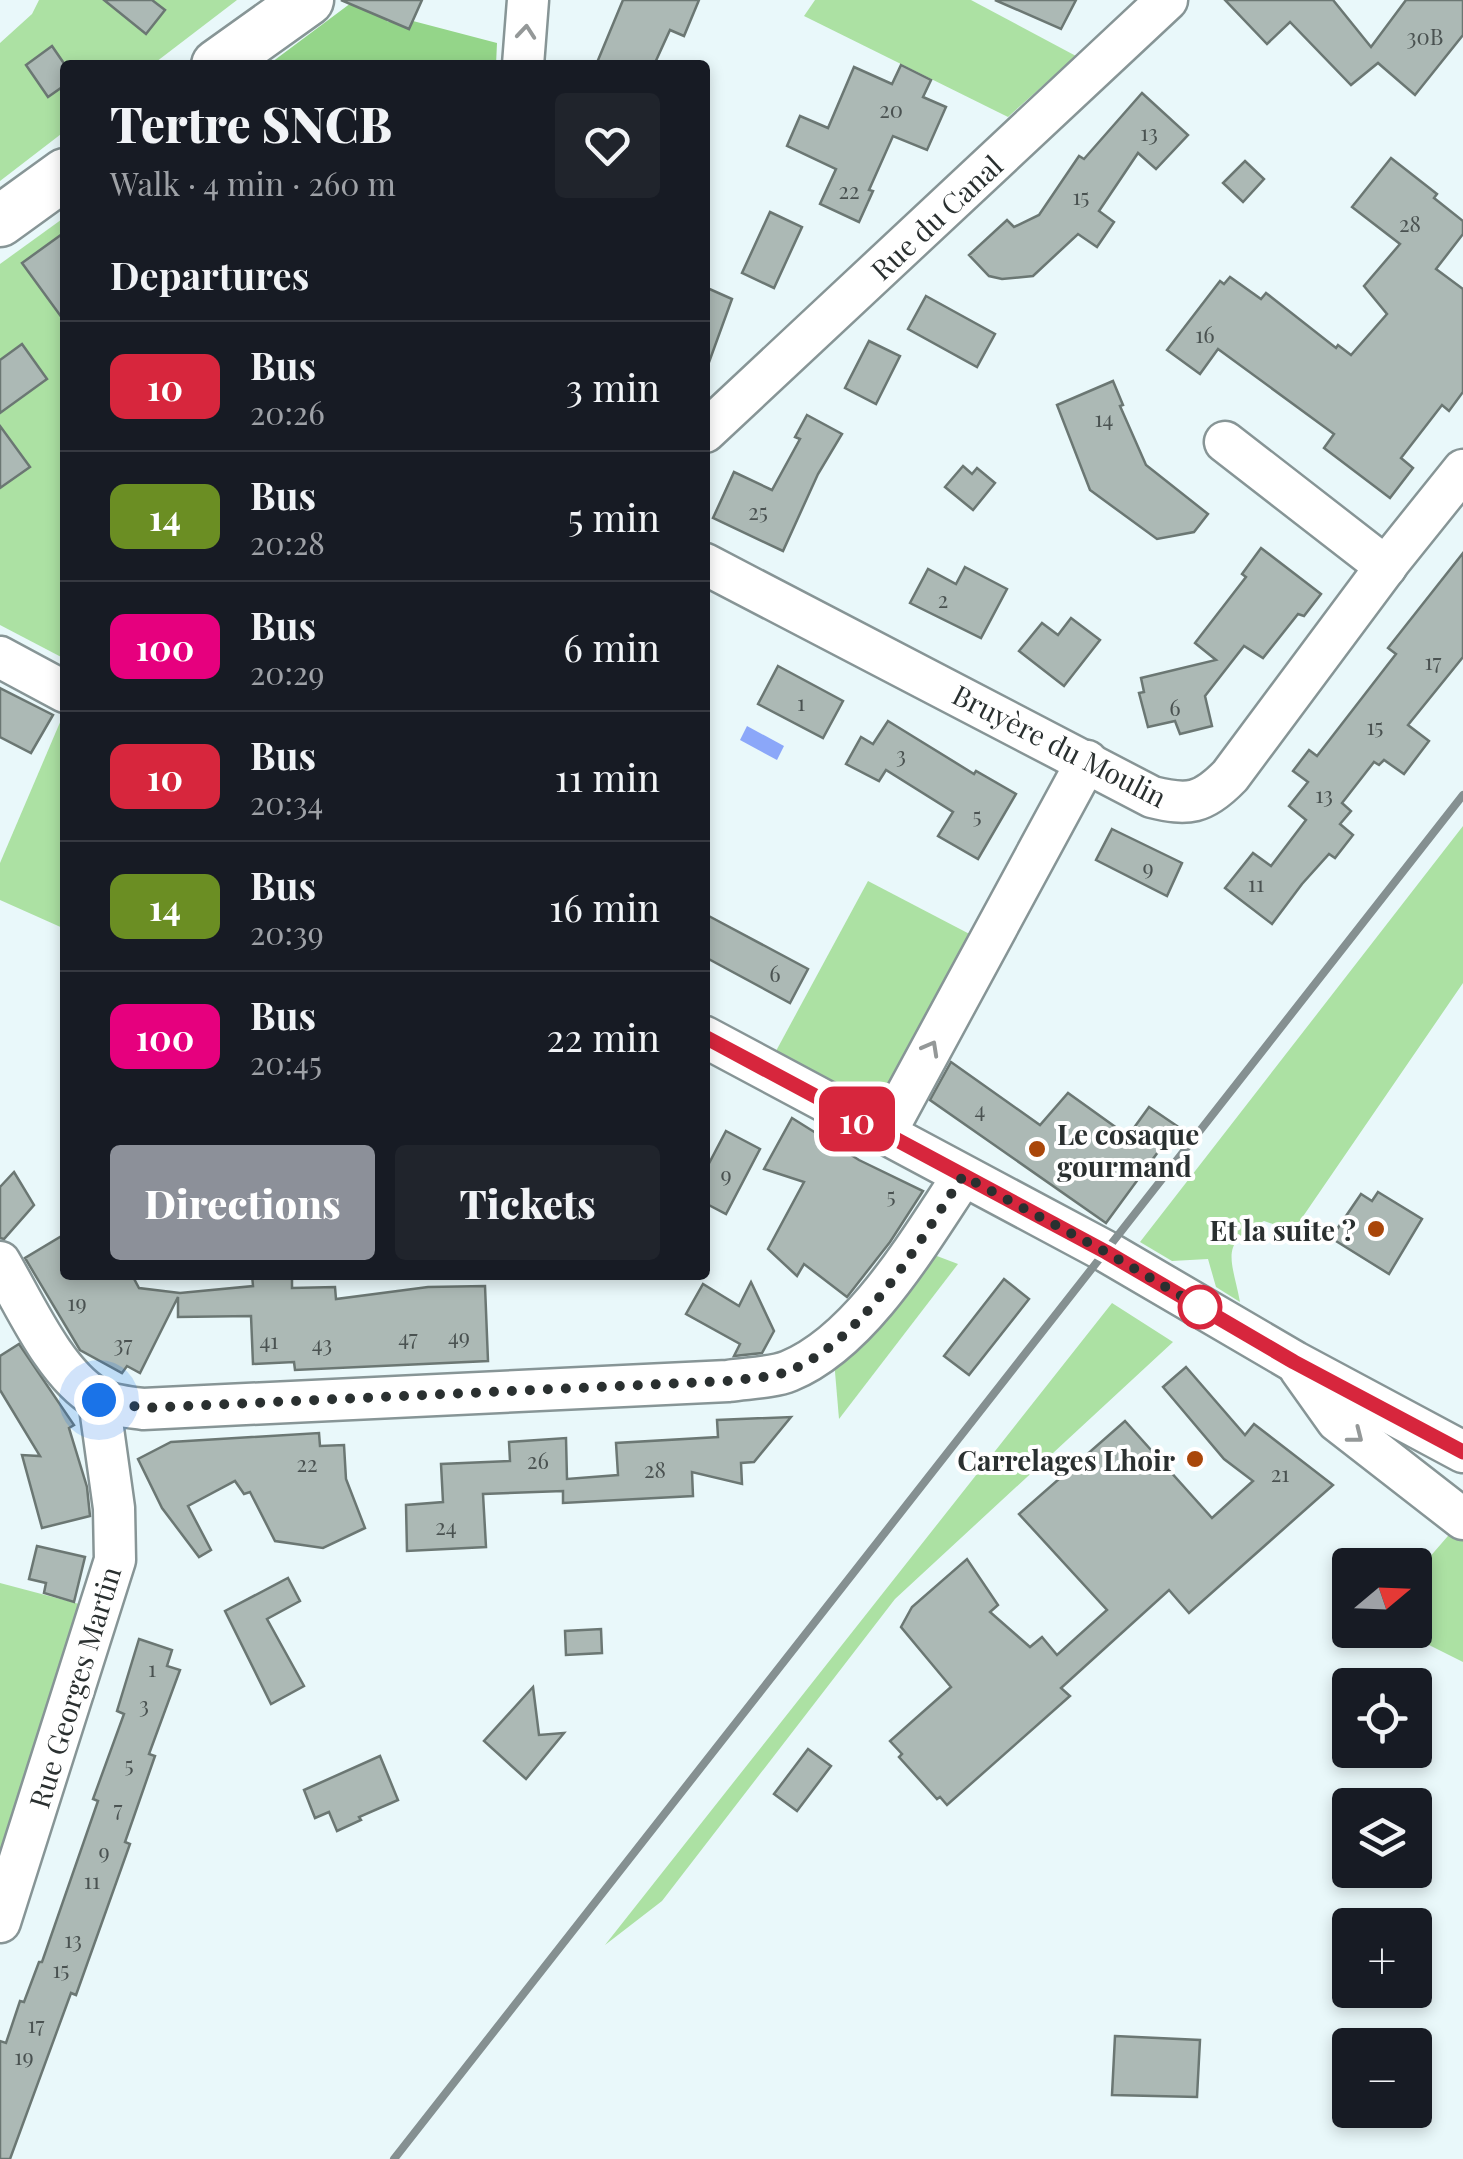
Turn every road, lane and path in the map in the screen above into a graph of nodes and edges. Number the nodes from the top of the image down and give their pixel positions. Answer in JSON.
{"nodes":[{"id":1,"x":308,"y":0,"type":"edge"},
{"id":2,"x":528,"y":0,"type":"edge"},
{"id":3,"x":1167,"y":0,"type":"edge"},
{"id":4,"x":224,"y":60,"type":"edge"},
{"id":5,"x":523,"y":60,"type":"edge"},
{"id":6,"x":60,"y":178,"type":"edge"},
{"id":7,"x":0,"y":221,"type":"edge"},
{"id":8,"x":710,"y":427,"type":"edge"},
{"id":9,"x":1225,"y":442,"type":"dead end"},
{"id":10,"x":1463,"y":470,"type":"edge"},
{"id":11,"x":710,"y":567,"type":"edge"},
{"id":12,"x":1386,"y":567,"type":"junction"},
{"id":13,"x":0,"y":657,"type":"edge"},
{"id":14,"x":60,"y":689,"type":"edge"},
{"id":15,"x":1087,"y":762,"type":"junction"},
{"id":16,"x":710,"y":1040,"type":"edge"},
{"id":17,"x":885,"y":1134,"type":"junction"},
{"id":18,"x":963,"y":1176,"type":"junction"},
{"id":19,"x":0,"y":1262,"type":"edge"},
{"id":20,"x":1294,"y":1362,"type":"junction"},
{"id":21,"x":99,"y":1400,"type":"junction"},
{"id":22,"x":1463,"y":1452,"type":"edge"},
{"id":23,"x":1463,"y":1466,"type":"edge"},
{"id":24,"x":1454,"y":1513,"type":"edge"},
{"id":25,"x":0,"y":1922,"type":"edge"}],
"edges":[{"from":1,"to":4,"type":"main road"},
{"from":5,"to":2,"type":"street","one_way":true},
{"from":3,"to":8,"type":"street","name":"Rue du Canal"},
{"from":6,"to":7,"type":"main road"},
{"from":9,"to":12,"type":"street"},
{"from":10,"to":12,"type":"street","name":"Bruyère du Moulin"},
{"from":11,"to":15,"type":"street","name":"Bruyère du Moulin"},
{"from":12,"to":15,"type":"street","name":"Bruyère du Moulin"},
{"from":13,"to":14,"type":"street"},
{"from":17,"to":15,"type":"street","one_way":true},
{"from":16,"to":17,"type":"street"},
{"from":17,"to":18,"type":"street"},
{"from":18,"to":20,"type":"street"},
{"from":18,"to":21,"type":"street"},
{"from":19,"to":21,"type":"street"},
{"from":20,"to":22,"type":"street"},
{"from":20,"to":24,"type":"street","one_way":true},
{"from":21,"to":25,"type":"street","name":"Rue Georges Martin"},
{"from":23,"to":24,"type":"street"}]}
